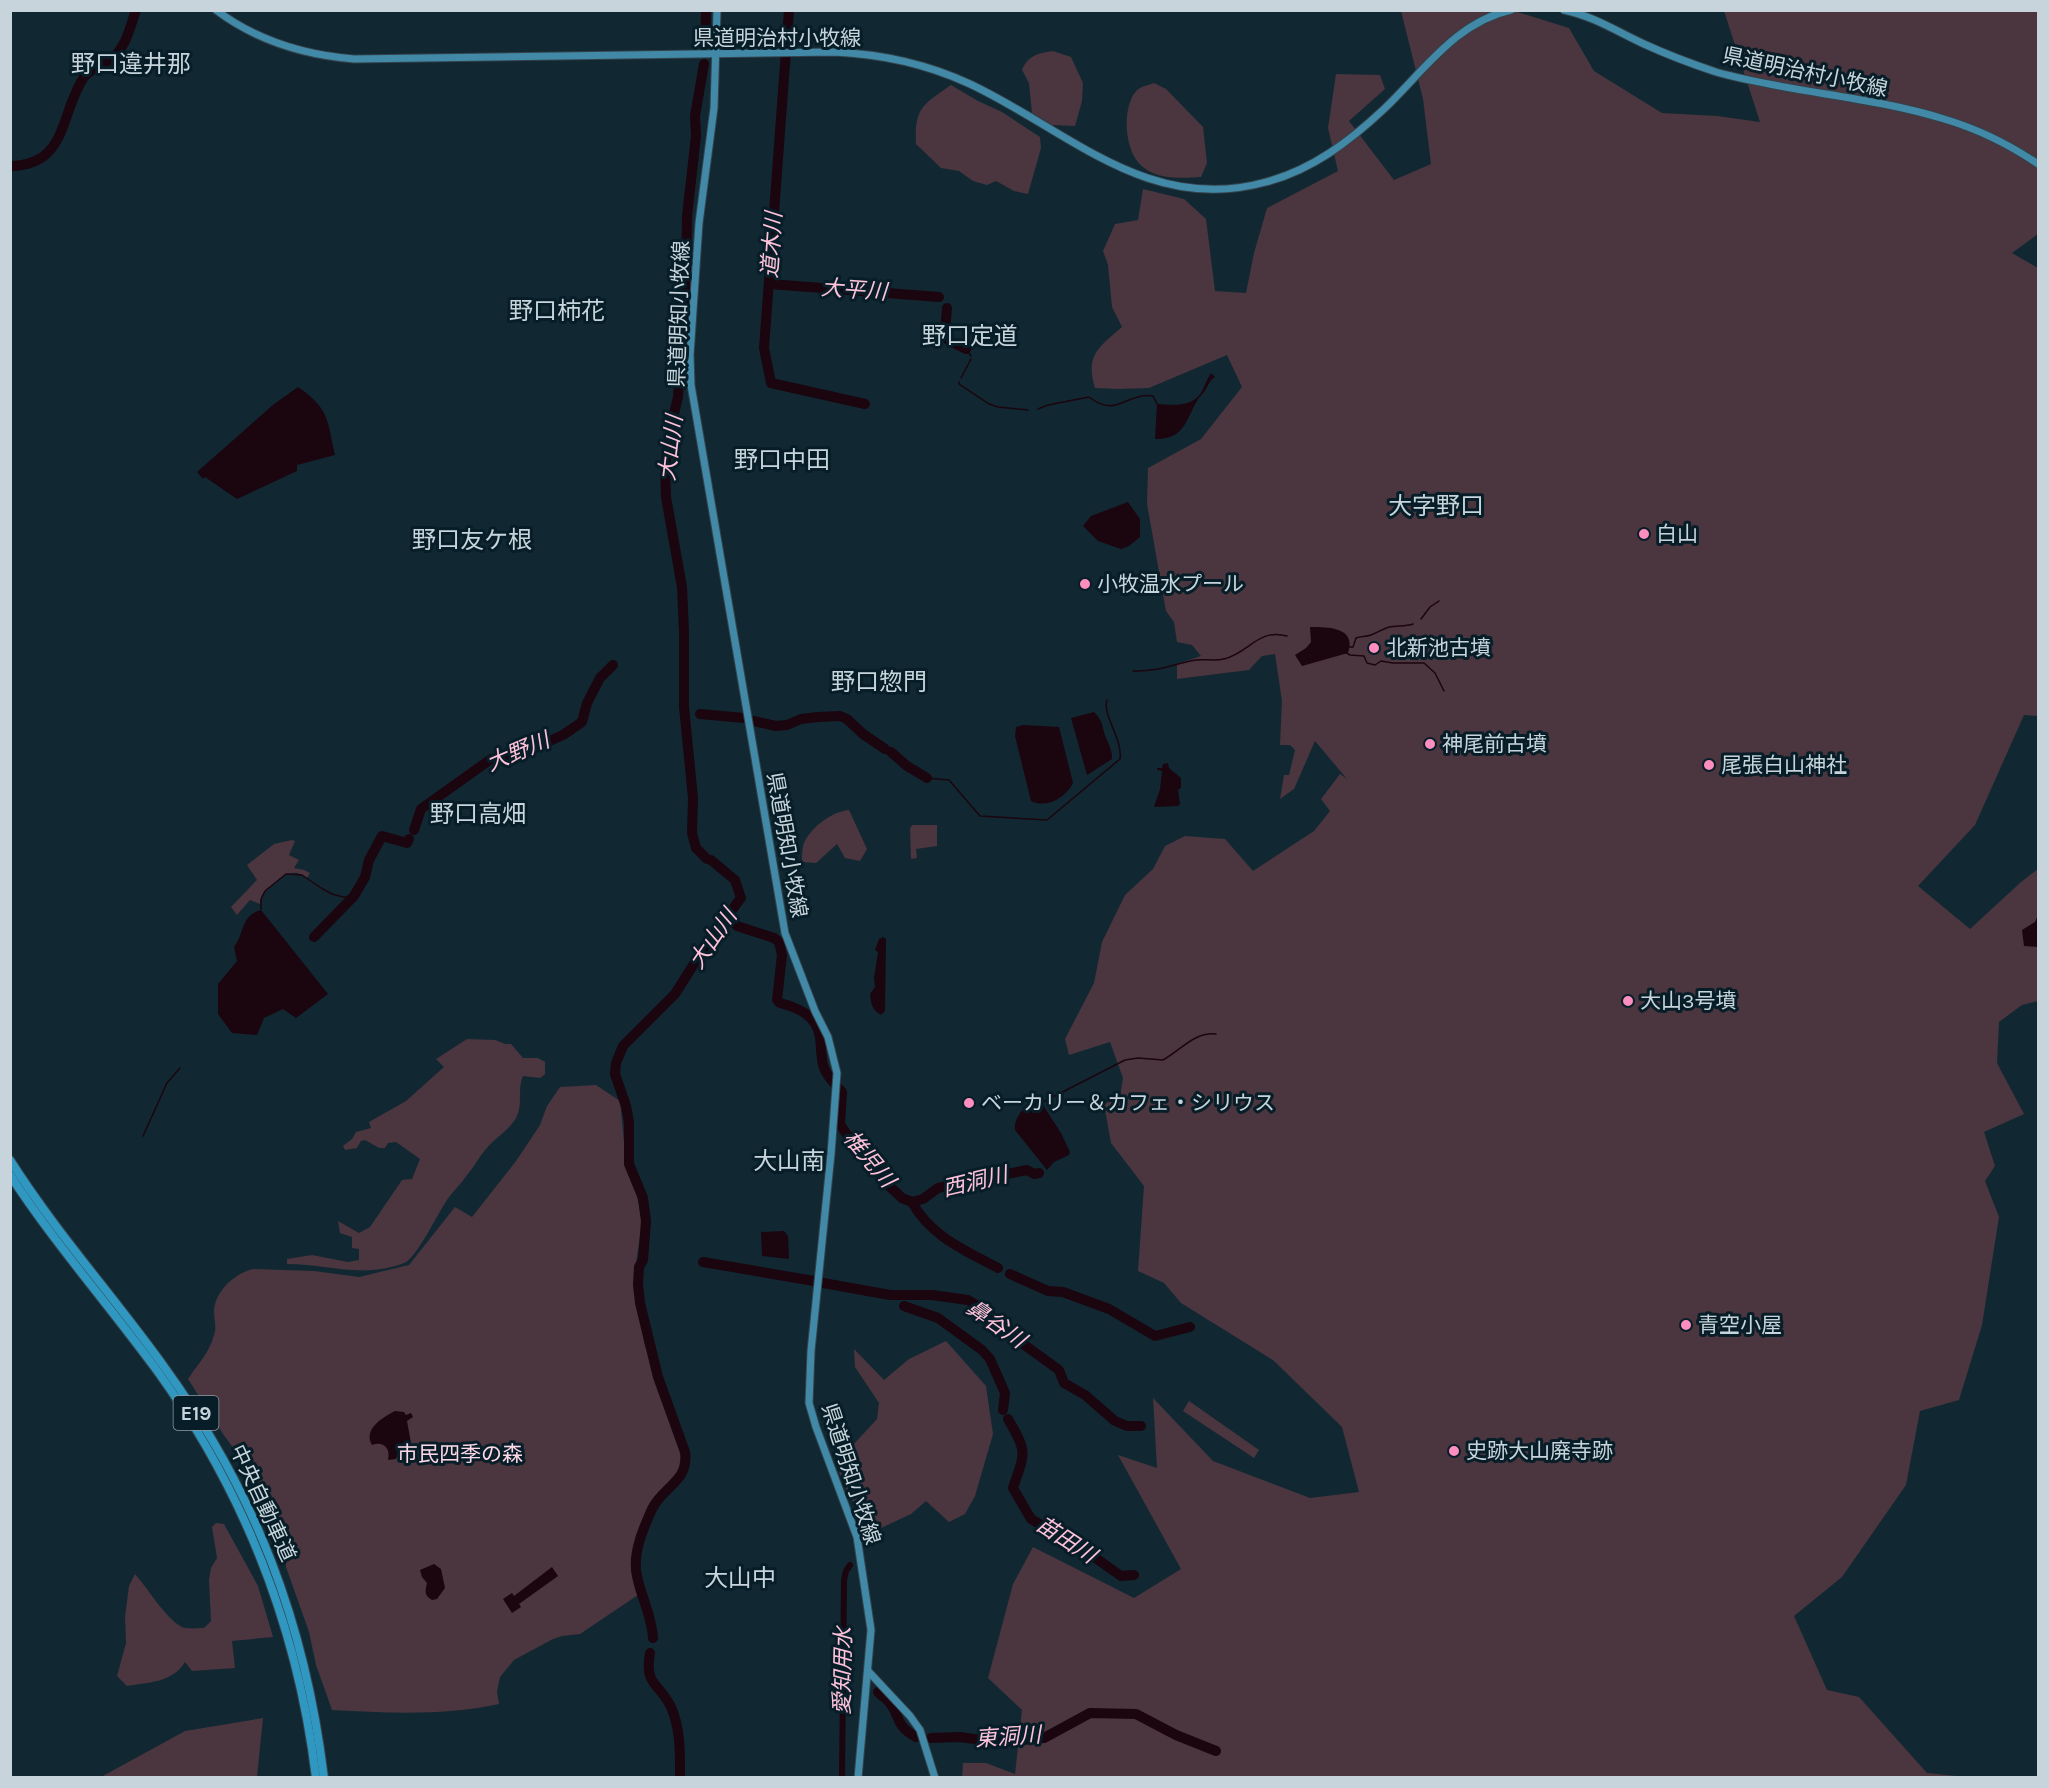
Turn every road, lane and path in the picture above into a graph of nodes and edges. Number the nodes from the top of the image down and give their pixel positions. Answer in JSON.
{"nodes":[{"id":1,"x":216,"y":10,"type":"edge"},
{"id":2,"x":717,"y":10,"type":"edge"},
{"id":3,"x":1511,"y":10,"type":"edge"},
{"id":4,"x":1564,"y":10,"type":"edge"},
{"id":5,"x":716,"y":54,"type":"junction"},
{"id":6,"x":2038,"y":164,"type":"edge"},
{"id":7,"x":10,"y":1160,"type":"edge"},
{"id":8,"x":10,"y":1175,"type":"edge"},
{"id":9,"x":868,"y":1671,"type":"junction"},
{"id":10,"x":316,"y":1778,"type":"edge"},
{"id":11,"x":324,"y":1778,"type":"edge"},
{"id":12,"x":858,"y":1778,"type":"edge"},
{"id":13,"x":934,"y":1778,"type":"edge"}],
"edges":[{"from":1,"to":5,"type":"main road","name":"県道明治村小牧線"},
{"from":2,"to":5,"type":"main road","name":"県道明知小牧線"},
{"from":3,"to":5,"type":"main road","name":"県道明治村小牧線"},
{"from":4,"to":6,"type":"main road","name":"県道明治村小牧線"},
{"from":5,"to":9,"type":"main road","name":"県道明知小牧線"},
{"from":7,"to":11,"type":"highway","name":"中央自動車道","number":"E19"},
{"from":8,"to":10,"type":"highway","name":"中央自動車道","number":"E19"},
{"from":9,"to":12,"type":"main road","name":"県道明知小牧線"},
{"from":9,"to":13,"type":"main road"}]}
